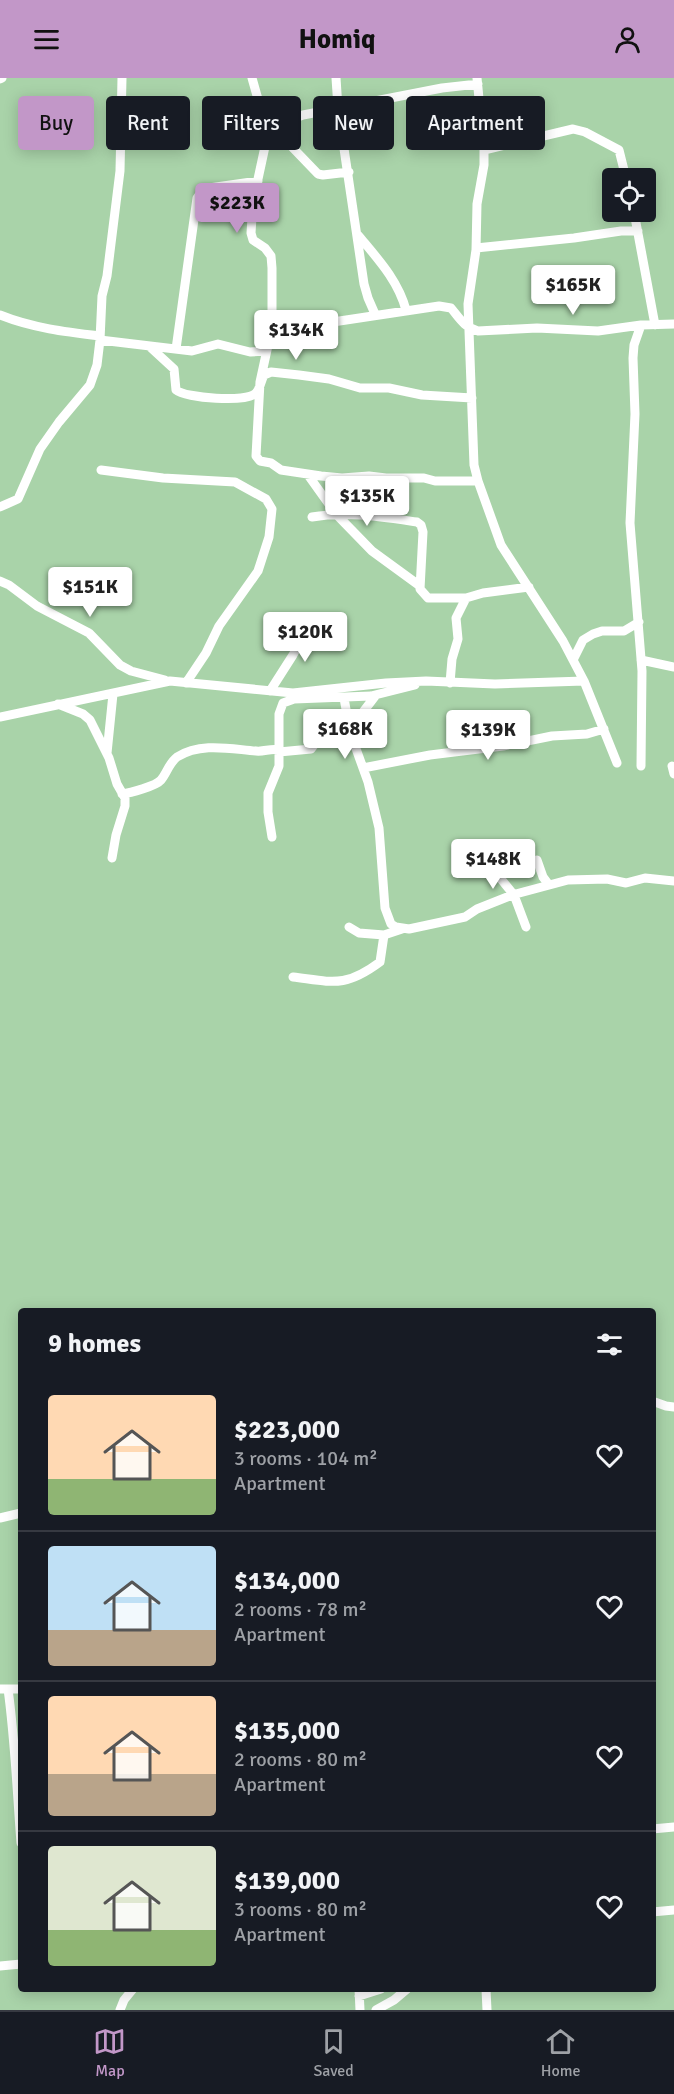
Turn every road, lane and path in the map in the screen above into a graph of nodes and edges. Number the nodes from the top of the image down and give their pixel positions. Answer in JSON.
{"nodes":[{"id":1,"x":122,"y":78,"type":"edge"},
{"id":2,"x":252,"y":78,"type":"edge"},
{"id":3,"x":336,"y":78,"type":"edge"},
{"id":4,"x":478,"y":81,"type":"edge"},
{"id":5,"x":257,"y":96,"type":"edge"},
{"id":6,"x":337,"y":96,"type":"edge"},
{"id":7,"x":479,"y":96,"type":"edge"},
{"id":8,"x":394,"y":97,"type":"edge"},
{"id":9,"x":545,"y":136,"type":"edge"},
{"id":10,"x":264,"y":150,"type":"edge"},
{"id":11,"x":295,"y":150,"type":"edge"},
{"id":12,"x":345,"y":150,"type":"edge"},
{"id":13,"x":484,"y":150,"type":"edge"},
{"id":14,"x":624,"y":168,"type":"edge"},
{"id":15,"x":349,"y":172,"type":"junction"},
{"id":16,"x":258,"y":181,"type":"junction"},
{"id":17,"x":636,"y":222,"type":"edge"},
{"id":18,"x":638,"y":231,"type":"junction"},
{"id":19,"x":357,"y":234,"type":"junction"},
{"id":20,"x":476,"y":248,"type":"junction"},
{"id":21,"x":406,"y":310,"type":"junction"},
{"id":22,"x":375,"y":314,"type":"junction"},
{"id":23,"x":0,"y":315,"type":"edge"},
{"id":24,"x":674,"y":324,"type":"edge"},
{"id":25,"x":641,"y":325,"type":"junction"},
{"id":26,"x":655,"y":325,"type":"junction"},
{"id":27,"x":272,"y":327,"type":"junction"},
{"id":28,"x":469,"y":329,"type":"junction"},
{"id":29,"x":100,"y":338,"type":"junction"},
{"id":30,"x":149,"y":346,"type":"junction"},
{"id":31,"x":176,"y":349,"type":"junction"},
{"id":32,"x":266,"y":351,"type":"junction"},
{"id":33,"x":260,"y":382,"type":"junction"},
{"id":34,"x":472,"y":398,"type":"junction"},
{"id":35,"x":101,"y":470,"type":"dead end"},
{"id":36,"x":308,"y":475,"type":"junction"},
{"id":37,"x":478,"y":481,"type":"junction"},
{"id":38,"x":0,"y":507,"type":"edge"},
{"id":39,"x":336,"y":514,"type":"junction"},
{"id":40,"x":312,"y":517,"type":"dead end"},
{"id":41,"x":0,"y":580,"type":"edge"},
{"id":42,"x":420,"y":586,"type":"junction"},
{"id":43,"x":530,"y":587,"type":"junction"},
{"id":44,"x":466,"y":598,"type":"junction"},
{"id":45,"x":312,"y":619,"type":"dead end"},
{"id":46,"x":639,"y":622,"type":"junction"},
{"id":47,"x":573,"y":660,"type":"junction"},
{"id":48,"x":641,"y":660,"type":"junction"},
{"id":49,"x":674,"y":667,"type":"edge"},
{"id":50,"x":171,"y":681,"type":"junction"},
{"id":51,"x":426,"y":681,"type":"junction"},
{"id":52,"x":584,"y":681,"type":"junction"},
{"id":53,"x":186,"y":683,"type":"junction"},
{"id":54,"x":450,"y":683,"type":"junction"},
{"id":55,"x":270,"y":691,"type":"junction"},
{"id":56,"x":113,"y":694,"type":"junction"},
{"id":57,"x":376,"y":695,"type":"junction"},
{"id":58,"x":344,"y":698,"type":"junction"},
{"id":59,"x":58,"y":704,"type":"junction"},
{"id":60,"x":0,"y":717,"type":"edge"},
{"id":61,"x":350,"y":729,"type":"junction"},
{"id":62,"x":604,"y":729,"type":"junction"},
{"id":63,"x":279,"y":751,"type":"junction"},
{"id":64,"x":107,"y":753,"type":"junction"},
{"id":65,"x":617,"y":763,"type":"dead end"},
{"id":66,"x":642,"y":766,"type":"dead end"},
{"id":67,"x":363,"y":768,"type":"junction"},
{"id":68,"x":122,"y":794,"type":"junction"},
{"id":69,"x":272,"y":837,"type":"dead end"},
{"id":70,"x":112,"y":858,"type":"dead end"},
{"id":71,"x":537,"y":860,"type":"dead end"},
{"id":72,"x":492,"y":868,"type":"dead end"},
{"id":73,"x":674,"y":881,"type":"edge"},
{"id":74,"x":549,"y":885,"type":"junction"},
{"id":75,"x":514,"y":894,"type":"junction"},
{"id":76,"x":349,"y":927,"type":"dead end"},
{"id":77,"x":526,"y":927,"type":"dead end"},
{"id":78,"x":404,"y":928,"type":"junction"},
{"id":79,"x":384,"y":935,"type":"junction"},
{"id":80,"x":293,"y":977,"type":"dead end"},
{"id":81,"x":656,"y":1402,"type":"edge"},
{"id":82,"x":674,"y":1407,"type":"edge"},
{"id":83,"x":18,"y":1514,"type":"edge"},
{"id":84,"x":0,"y":1518,"type":"edge"},
{"id":85,"x":4,"y":1689,"type":"edge"},
{"id":86,"x":18,"y":1784,"type":"edge"},
{"id":87,"x":674,"y":1827,"type":"edge"},
{"id":88,"x":656,"y":1829,"type":"edge"},
{"id":89,"x":674,"y":1910,"type":"edge"},
{"id":90,"x":656,"y":1912,"type":"edge"},
{"id":91,"x":18,"y":1964,"type":"edge"},
{"id":92,"x":0,"y":1966,"type":"edge"},
{"id":93,"x":131,"y":1992,"type":"edge"},
{"id":94,"x":359,"y":1992,"type":"edge"},
{"id":95,"x":403,"y":1992,"type":"edge"},
{"id":96,"x":486,"y":1992,"type":"edge"},
{"id":97,"x":120,"y":2010,"type":"edge"},
{"id":98,"x":360,"y":2010,"type":"edge"},
{"id":99,"x":376,"y":2010,"type":"edge"},
{"id":100,"x":487,"y":2010,"type":"edge"}],
"edges":[{"from":1,"to":29,"type":"street"},
{"from":2,"to":5,"type":"street"},
{"from":3,"to":6,"type":"street"},
{"from":4,"to":7,"type":"street"},
{"from":4,"to":8,"type":"street"},
{"from":9,"to":14,"type":"street"},
{"from":10,"to":16,"type":"street"},
{"from":11,"to":15,"type":"street"},
{"from":12,"to":15,"type":"street"},
{"from":13,"to":20,"type":"street"},
{"from":15,"to":19,"type":"street"},
{"from":16,"to":27,"type":"street"},
{"from":16,"to":31,"type":"street"},
{"from":17,"to":18,"type":"street"},
{"from":18,"to":20,"type":"street"},
{"from":18,"to":26,"type":"street"},
{"from":19,"to":21,"type":"street"},
{"from":19,"to":22,"type":"street"},
{"from":20,"to":28,"type":"street"},
{"from":21,"to":22,"type":"street"},
{"from":21,"to":28,"type":"street"},
{"from":22,"to":27,"type":"street"},
{"from":23,"to":29,"type":"street"},
{"from":24,"to":26,"type":"street"},
{"from":25,"to":26,"type":"street"},
{"from":25,"to":28,"type":"street"},
{"from":25,"to":46,"type":"street"},
{"from":27,"to":32,"type":"street"},
{"from":28,"to":34,"type":"street"},
{"from":29,"to":30,"type":"street"},
{"from":29,"to":38,"type":"street"},
{"from":30,"to":31,"type":"street"},
{"from":30,"to":33,"type":"street"},
{"from":31,"to":32,"type":"street"},
{"from":32,"to":33,"type":"street"},
{"from":33,"to":34,"type":"street"},
{"from":33,"to":36,"type":"street"},
{"from":34,"to":37,"type":"street"},
{"from":35,"to":53,"type":"street"},
{"from":36,"to":37,"type":"street"},
{"from":36,"to":39,"type":"street"},
{"from":37,"to":43,"type":"street"},
{"from":39,"to":40,"type":"street"},
{"from":39,"to":42,"type":"street"},
{"from":39,"to":42,"type":"street"},
{"from":41,"to":50,"type":"street"},
{"from":42,"to":44,"type":"street"},
{"from":43,"to":44,"type":"street"},
{"from":43,"to":47,"type":"street"},
{"from":44,"to":54,"type":"street"},
{"from":45,"to":55,"type":"street"},
{"from":46,"to":47,"type":"street"},
{"from":46,"to":48,"type":"street"},
{"from":47,"to":52,"type":"street"},
{"from":48,"to":49,"type":"street"},
{"from":48,"to":66,"type":"street"},
{"from":50,"to":53,"type":"street"},
{"from":50,"to":56,"type":"street"},
{"from":51,"to":54,"type":"street"},
{"from":51,"to":55,"type":"street"},
{"from":51,"to":57,"type":"street"},
{"from":52,"to":54,"type":"street"},
{"from":52,"to":62,"type":"street"},
{"from":53,"to":55,"type":"street"},
{"from":56,"to":59,"type":"street"},
{"from":56,"to":64,"type":"street"},
{"from":57,"to":58,"type":"street"},
{"from":57,"to":61,"type":"street"},
{"from":58,"to":61,"type":"street"},
{"from":58,"to":63,"type":"street"},
{"from":59,"to":60,"type":"street"},
{"from":59,"to":64,"type":"street"},
{"from":61,"to":63,"type":"street"},
{"from":61,"to":67,"type":"street"},
{"from":62,"to":65,"type":"street"},
{"from":62,"to":67,"type":"street"},
{"from":63,"to":68,"type":"street"},
{"from":63,"to":69,"type":"street"},
{"from":64,"to":68,"type":"street"},
{"from":67,"to":78,"type":"street"},
{"from":68,"to":70,"type":"street"},
{"from":71,"to":74,"type":"street"},
{"from":72,"to":75,"type":"street"},
{"from":73,"to":74,"type":"street"},
{"from":74,"to":75,"type":"street"},
{"from":75,"to":77,"type":"street"},
{"from":75,"to":78,"type":"street"},
{"from":76,"to":79,"type":"street"},
{"from":78,"to":79,"type":"street"},
{"from":79,"to":80,"type":"street"},
{"from":81,"to":82,"type":"street"},
{"from":83,"to":84,"type":"street"},
{"from":85,"to":86,"type":"street"},
{"from":87,"to":88,"type":"street"},
{"from":89,"to":90,"type":"street"},
{"from":91,"to":92,"type":"street"},
{"from":93,"to":97,"type":"street"},
{"from":94,"to":98,"type":"street"},
{"from":95,"to":99,"type":"street"},
{"from":96,"to":100,"type":"street"}]}
